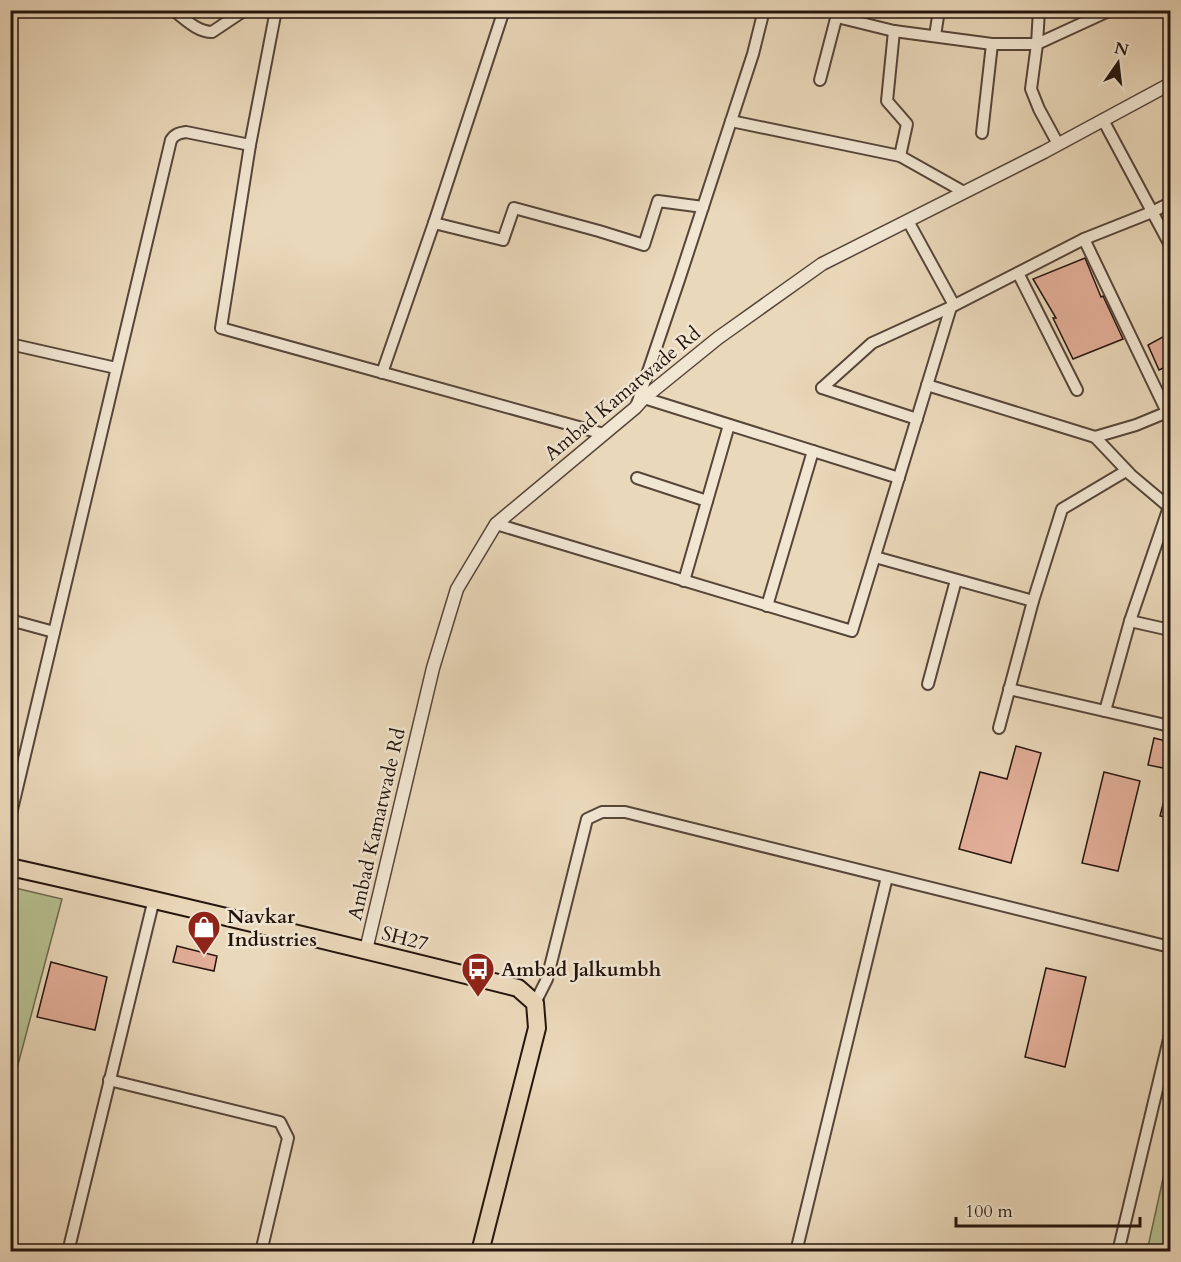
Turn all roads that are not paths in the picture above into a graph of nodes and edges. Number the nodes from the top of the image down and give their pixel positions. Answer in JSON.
{"nodes":[{"id":1,"x":173,"y":10,"type":"edge"},
{"id":2,"x":245,"y":10,"type":"edge"},
{"id":3,"x":276,"y":10,"type":"edge"},
{"id":4,"x":504,"y":10,"type":"edge"},
{"id":5,"x":764,"y":10,"type":"edge"},
{"id":6,"x":939,"y":10,"type":"edge"},
{"id":7,"x":1039,"y":10,"type":"edge"},
{"id":8,"x":1111,"y":10,"type":"edge"},
{"id":9,"x":837,"y":14,"type":"edge"},
{"id":10,"x":894,"y":31,"type":"junction"},
{"id":11,"x":935,"y":36,"type":"junction"},
{"id":12,"x":992,"y":44,"type":"junction"},
{"id":13,"x":1037,"y":44,"type":"junction"},
{"id":14,"x":820,"y":80,"type":"dead end"},
{"id":15,"x":1170,"y":84,"type":"edge"},
{"id":16,"x":1103,"y":120,"type":"junction"},
{"id":17,"x":731,"y":121,"type":"junction"},
{"id":18,"x":982,"y":133,"type":"dead end"},
{"id":19,"x":1058,"y":144,"type":"junction"},
{"id":20,"x":250,"y":145,"type":"junction"},
{"id":21,"x":900,"y":156,"type":"junction"},
{"id":22,"x":964,"y":192,"type":"junction"},
{"id":23,"x":1170,"y":203,"type":"edge"},
{"id":24,"x":703,"y":207,"type":"junction"},
{"id":25,"x":1152,"y":212,"type":"junction"},
{"id":26,"x":908,"y":221,"type":"junction"},
{"id":27,"x":434,"y":223,"type":"junction"},
{"id":28,"x":1084,"y":239,"type":"junction"},
{"id":29,"x":1170,"y":245,"type":"edge"},
{"id":30,"x":1018,"y":273,"type":"junction"},
{"id":31,"x":953,"y":306,"type":"junction"},
{"id":32,"x":10,"y":344,"type":"edge"},
{"id":33,"x":116,"y":368,"type":"junction"},
{"id":34,"x":382,"y":373,"type":"junction"},
{"id":35,"x":927,"y":385,"type":"junction"},
{"id":36,"x":1077,"y":390,"type":"dead end"},
{"id":37,"x":644,"y":398,"type":"junction"},
{"id":38,"x":635,"y":408,"type":"junction"},
{"id":39,"x":1169,"y":411,"type":"edge"},
{"id":40,"x":917,"y":419,"type":"junction"},
{"id":41,"x":729,"y":424,"type":"junction"},
{"id":42,"x":604,"y":434,"type":"junction"},
{"id":43,"x":1095,"y":437,"type":"junction"},
{"id":44,"x":813,"y":451,"type":"junction"},
{"id":45,"x":1126,"y":471,"type":"junction"},
{"id":46,"x":637,"y":478,"type":"dead end"},
{"id":47,"x":899,"y":478,"type":"junction"},
{"id":48,"x":707,"y":501,"type":"junction"},
{"id":49,"x":1170,"y":507,"type":"edge"},
{"id":50,"x":496,"y":524,"type":"junction"},
{"id":51,"x":875,"y":557,"type":"junction"},
{"id":52,"x":956,"y":579,"type":"junction"},
{"id":53,"x":684,"y":581,"type":"junction"},
{"id":54,"x":1033,"y":601,"type":"junction"},
{"id":55,"x":767,"y":606,"type":"junction"},
{"id":56,"x":10,"y":620,"type":"edge"},
{"id":57,"x":1130,"y":621,"type":"junction"},
{"id":58,"x":1170,"y":630,"type":"edge"},
{"id":59,"x":54,"y":632,"type":"junction"},
{"id":60,"x":928,"y":684,"type":"dead end"},
{"id":61,"x":1009,"y":689,"type":"junction"},
{"id":62,"x":1105,"y":711,"type":"junction"},
{"id":63,"x":1170,"y":726,"type":"edge"},
{"id":64,"x":999,"y":728,"type":"dead end"},
{"id":65,"x":10,"y":818,"type":"edge"},
{"id":66,"x":10,"y":867,"type":"edge"},
{"id":67,"x":887,"y":877,"type":"junction"},
{"id":68,"x":154,"y":899,"type":"junction"},
{"id":69,"x":1170,"y":948,"type":"edge"},
{"id":70,"x":366,"y":950,"type":"junction"},
{"id":71,"x":535,"y":1003,"type":"junction"},
{"id":72,"x":1170,"y":1035,"type":"edge"},
{"id":73,"x":109,"y":1080,"type":"junction"},
{"id":74,"x":68,"y":1251,"type":"edge"},
{"id":75,"x":261,"y":1251,"type":"edge"},
{"id":76,"x":480,"y":1251,"type":"edge"},
{"id":77,"x":796,"y":1251,"type":"edge"},
{"id":78,"x":1118,"y":1251,"type":"edge"}],
"edges":[{"from":1,"to":2,"type":"street"},
{"from":3,"to":20,"type":"street"},
{"from":4,"to":27,"type":"street"},
{"from":5,"to":17,"type":"street"},
{"from":6,"to":11,"type":"street"},
{"from":7,"to":13,"type":"street"},
{"from":8,"to":13,"type":"street"},
{"from":9,"to":10,"type":"street"},
{"from":9,"to":14,"type":"street"},
{"from":10,"to":11,"type":"street"},
{"from":10,"to":21,"type":"street"},
{"from":11,"to":12,"type":"street"},
{"from":12,"to":13,"type":"street"},
{"from":12,"to":18,"type":"street"},
{"from":13,"to":19,"type":"street"},
{"from":15,"to":16,"type":"street","name":"Ambad Kamatwade Rd"},
{"from":16,"to":19,"type":"street","name":"Ambad Kamatwade Rd"},
{"from":16,"to":25,"type":"street"},
{"from":17,"to":21,"type":"street"},
{"from":17,"to":24,"type":"street"},
{"from":19,"to":22,"type":"street","name":"Ambad Kamatwade Rd"},
{"from":20,"to":33,"type":"street"},
{"from":20,"to":34,"type":"street"},
{"from":21,"to":22,"type":"street"},
{"from":22,"to":26,"type":"street","name":"Ambad Kamatwade Rd"},
{"from":23,"to":25,"type":"street"},
{"from":24,"to":27,"type":"street"},
{"from":24,"to":38,"type":"street"},
{"from":25,"to":28,"type":"street"},
{"from":25,"to":29,"type":"street"},
{"from":26,"to":31,"type":"street"},
{"from":26,"to":37,"type":"street","name":"Ambad Kamatwade Rd"},
{"from":27,"to":34,"type":"street"},
{"from":28,"to":30,"type":"street"},
{"from":28,"to":39,"type":"street"},
{"from":30,"to":31,"type":"street"},
{"from":30,"to":36,"type":"street"},
{"from":31,"to":35,"type":"street"},
{"from":31,"to":40,"type":"street"},
{"from":32,"to":33,"type":"street"},
{"from":33,"to":59,"type":"street"},
{"from":34,"to":42,"type":"street"},
{"from":35,"to":40,"type":"street"},
{"from":35,"to":43,"type":"street"},
{"from":37,"to":38,"type":"street","name":"Ambad Kamatwade Rd"},
{"from":37,"to":41,"type":"street"},
{"from":38,"to":42,"type":"street","name":"Ambad Kamatwade Rd"},
{"from":39,"to":43,"type":"street"},
{"from":40,"to":47,"type":"street"},
{"from":41,"to":44,"type":"street"},
{"from":41,"to":48,"type":"street"},
{"from":42,"to":50,"type":"street","name":"Ambad Kamatwade Rd"},
{"from":43,"to":45,"type":"street"},
{"from":44,"to":47,"type":"street"},
{"from":44,"to":55,"type":"street"},
{"from":45,"to":49,"type":"street"},
{"from":45,"to":54,"type":"street"},
{"from":46,"to":48,"type":"street"},
{"from":47,"to":51,"type":"street"},
{"from":48,"to":53,"type":"street"},
{"from":49,"to":57,"type":"street"},
{"from":50,"to":53,"type":"street"},
{"from":50,"to":70,"type":"street","name":"Ambad Kamatwade Rd"},
{"from":51,"to":52,"type":"street"},
{"from":51,"to":55,"type":"street"},
{"from":52,"to":54,"type":"street"},
{"from":52,"to":60,"type":"street"},
{"from":53,"to":55,"type":"street"},
{"from":54,"to":61,"type":"street"},
{"from":56,"to":59,"type":"street"},
{"from":57,"to":58,"type":"street"},
{"from":57,"to":62,"type":"street"},
{"from":59,"to":65,"type":"street"},
{"from":61,"to":62,"type":"street"},
{"from":61,"to":64,"type":"street"},
{"from":62,"to":63,"type":"street"},
{"from":66,"to":68,"type":"main road","name":"SH27","number":"SH27"},
{"from":67,"to":69,"type":"street"},
{"from":67,"to":71,"type":"street"},
{"from":67,"to":77,"type":"street"},
{"from":68,"to":70,"type":"main road","name":"SH27","number":"SH27"},
{"from":68,"to":73,"type":"street"},
{"from":70,"to":71,"type":"main road","name":"SH27","number":"SH27"},
{"from":71,"to":76,"type":"main road"},
{"from":72,"to":78,"type":"street"},
{"from":73,"to":74,"type":"street"},
{"from":73,"to":75,"type":"street"}]}
